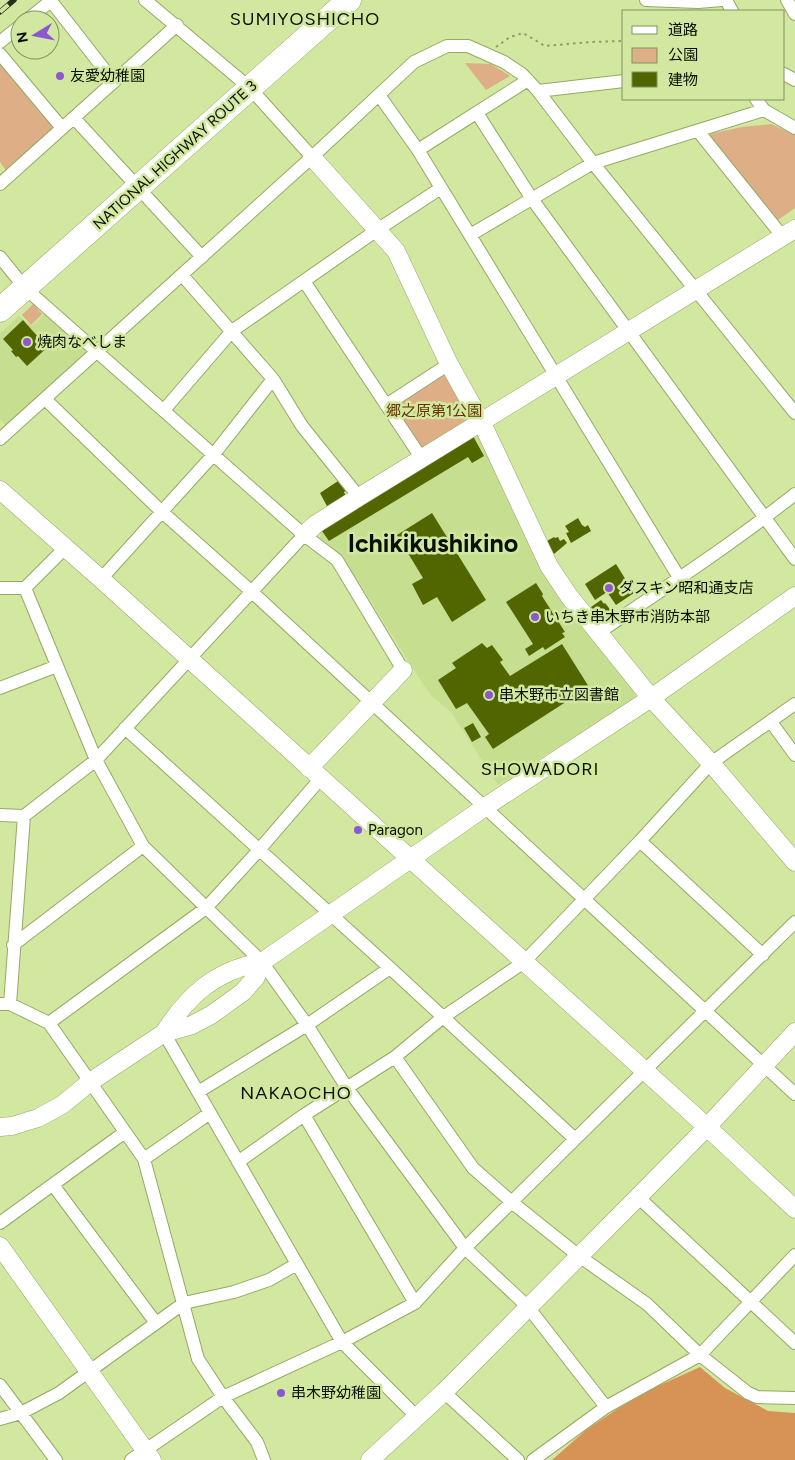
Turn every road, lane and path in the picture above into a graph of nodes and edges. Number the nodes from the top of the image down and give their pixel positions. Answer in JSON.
{"nodes":[{"id":1,"x":51,"y":0,"type":"edge"},
{"id":2,"x":145,"y":0,"type":"edge"},
{"id":3,"x":350,"y":0,"type":"edge"},
{"id":4,"x":646,"y":0,"type":"edge"},
{"id":5,"x":724,"y":0,"type":"edge"},
{"id":6,"x":787,"y":0,"type":"edge"},
{"id":7,"x":40,"y":10,"type":"edge"},
{"id":8,"x":795,"y":14,"type":"edge"},
{"id":9,"x":177,"y":26,"type":"junction"},
{"id":10,"x":10,"y":34,"type":"edge"},
{"id":11,"x":622,"y":41,"type":"edge"},
{"id":12,"x":0,"y":42,"type":"edge"},
{"id":13,"x":0,"y":54,"type":"edge"},
{"id":14,"x":486,"y":54,"type":"junction"},
{"id":15,"x":528,"y":80,"type":"junction"},
{"id":16,"x":622,"y":81,"type":"edge"},
{"id":17,"x":114,"y":82,"type":"junction"},
{"id":18,"x":250,"y":88,"type":"junction"},
{"id":19,"x":538,"y":91,"type":"junction"},
{"id":20,"x":379,"y":95,"type":"junction"},
{"id":21,"x":757,"y":100,"type":"edge"},
{"id":22,"x":764,"y":110,"type":"junction"},
{"id":23,"x":476,"y":113,"type":"junction"},
{"id":24,"x":74,"y":118,"type":"junction"},
{"id":25,"x":62,"y":128,"type":"junction"},
{"id":26,"x":795,"y":128,"type":"edge"},
{"id":27,"x":698,"y":131,"type":"junction"},
{"id":28,"x":418,"y":150,"type":"junction"},
{"id":29,"x":312,"y":157,"type":"junction"},
{"id":30,"x":594,"y":163,"type":"junction"},
{"id":31,"x":1,"y":179,"type":"edge"},
{"id":32,"x":441,"y":188,"type":"junction"},
{"id":33,"x":138,"y":189,"type":"junction"},
{"id":34,"x":532,"y":199,"type":"junction"},
{"id":35,"x":377,"y":230,"type":"junction"},
{"id":36,"x":792,"y":233,"type":"edge"},
{"id":37,"x":470,"y":236,"type":"junction"},
{"id":38,"x":0,"y":257,"type":"edge"},
{"id":39,"x":202,"y":257,"type":"junction"},
{"id":40,"x":182,"y":275,"type":"junction"},
{"id":41,"x":304,"y":281,"type":"junction"},
{"id":42,"x":25,"y":288,"type":"junction"},
{"id":43,"x":696,"y":290,"type":"junction"},
{"id":44,"x":0,"y":310,"type":"edge"},
{"id":45,"x":232,"y":331,"type":"junction"},
{"id":46,"x":629,"y":332,"type":"junction"},
{"id":47,"x":96,"y":352,"type":"junction"},
{"id":48,"x":449,"y":364,"type":"junction"},
{"id":49,"x":556,"y":377,"type":"junction"},
{"id":50,"x":273,"y":379,"type":"junction"},
{"id":51,"x":44,"y":399,"type":"junction"},
{"id":52,"x":386,"y":404,"type":"junction"},
{"id":53,"x":164,"y":410,"type":"junction"},
{"id":54,"x":795,"y":413,"type":"edge"},
{"id":55,"x":482,"y":423,"type":"junction"},
{"id":56,"x":0,"y":438,"type":"edge"},
{"id":57,"x":214,"y":454,"type":"junction"},
{"id":58,"x":422,"y":459,"type":"junction"},
{"id":59,"x":0,"y":490,"type":"edge"},
{"id":60,"x":795,"y":494,"type":"edge"},
{"id":61,"x":359,"y":497,"type":"junction"},
{"id":62,"x":161,"y":511,"type":"junction"},
{"id":63,"x":764,"y":518,"type":"junction"},
{"id":64,"x":304,"y":535,"type":"junction"},
{"id":65,"x":65,"y":548,"type":"junction"},
{"id":66,"x":795,"y":559,"type":"edge"},
{"id":67,"x":680,"y":578,"type":"junction"},
{"id":68,"x":101,"y":579,"type":"junction"},
{"id":69,"x":0,"y":588,"type":"edge"},
{"id":70,"x":25,"y":588,"type":"junction"},
{"id":71,"x":252,"y":592,"type":"junction"},
{"id":72,"x":795,"y":596,"type":"edge"},
{"id":73,"x":598,"y":634,"type":"junction"},
{"id":74,"x":188,"y":659,"type":"junction"},
{"id":75,"x":57,"y":666,"type":"junction"},
{"id":76,"x":403,"y":670,"type":"joint"},
{"id":77,"x":0,"y":688,"type":"edge"},
{"id":78,"x":651,"y":698,"type":"junction"},
{"id":79,"x":371,"y":704,"type":"junction"},
{"id":80,"x":795,"y":704,"type":"edge"},
{"id":81,"x":770,"y":722,"type":"junction"},
{"id":82,"x":125,"y":728,"type":"junction"},
{"id":83,"x":795,"y":755,"type":"edge"},
{"id":84,"x":96,"y":760,"type":"junction"},
{"id":85,"x":711,"y":763,"type":"junction"},
{"id":86,"x":315,"y":773,"type":"junction"},
{"id":87,"x":485,"y":807,"type":"junction"},
{"id":88,"x":0,"y":815,"type":"edge"},
{"id":89,"x":24,"y":816,"type":"junction"},
{"id":90,"x":640,"y":841,"type":"junction"},
{"id":91,"x":143,"y":846,"type":"junction"},
{"id":92,"x":259,"y":850,"type":"junction"},
{"id":93,"x":410,"y":859,"type":"junction"},
{"id":94,"x":795,"y":862,"type":"edge"},
{"id":95,"x":584,"y":900,"type":"junction"},
{"id":96,"x":206,"y":908,"type":"junction"},
{"id":97,"x":331,"y":915,"type":"junction"},
{"id":98,"x":795,"y":922,"type":"edge"},
{"id":99,"x":14,"y":945,"type":"junction"},
{"id":100,"x":763,"y":955,"type":"junction"},
{"id":101,"x":262,"y":962,"type":"junction"},
{"id":102,"x":524,"y":962,"type":"junction"},
{"id":103,"x":390,"y":968,"type":"junction"},
{"id":104,"x":5,"y":1004,"type":"edge"},
{"id":105,"x":705,"y":1011,"type":"junction"},
{"id":106,"x":442,"y":1018,"type":"junction"},
{"id":107,"x":49,"y":1023,"type":"junction"},
{"id":108,"x":307,"y":1025,"type":"junction"},
{"id":109,"x":795,"y":1032,"type":"edge"},
{"id":110,"x":164,"y":1033,"type":"junction"},
{"id":111,"x":395,"y":1057,"type":"junction"},
{"id":112,"x":764,"y":1066,"type":"junction"},
{"id":113,"x":644,"y":1071,"type":"junction"},
{"id":114,"x":90,"y":1082,"type":"junction"},
{"id":115,"x":347,"y":1088,"type":"junction"},
{"id":116,"x":198,"y":1092,"type":"junction"},
{"id":117,"x":795,"y":1094,"type":"edge"},
{"id":118,"x":210,"y":1113,"type":"junction"},
{"id":119,"x":304,"y":1116,"type":"junction"},
{"id":120,"x":0,"y":1127,"type":"edge"},
{"id":121,"x":707,"y":1127,"type":"junction"},
{"id":122,"x":126,"y":1132,"type":"junction"},
{"id":123,"x":575,"y":1139,"type":"junction"},
{"id":124,"x":144,"y":1159,"type":"junction"},
{"id":125,"x":238,"y":1162,"type":"junction"},
{"id":126,"x":53,"y":1185,"type":"junction"},
{"id":127,"x":638,"y":1197,"type":"junction"},
{"id":128,"x":512,"y":1202,"type":"junction"},
{"id":129,"x":795,"y":1209,"type":"edge"},
{"id":130,"x":0,"y":1223,"type":"edge"},
{"id":131,"x":0,"y":1246,"type":"edge"},
{"id":132,"x":464,"y":1248,"type":"junction"},
{"id":133,"x":795,"y":1255,"type":"edge"},
{"id":134,"x":580,"y":1256,"type":"junction"},
{"id":135,"x":297,"y":1264,"type":"junction"},
{"id":136,"x":751,"y":1302,"type":"junction"},
{"id":137,"x":184,"y":1303,"type":"junction"},
{"id":138,"x":415,"y":1303,"type":"junction"},
{"id":139,"x":528,"y":1307,"type":"junction"},
{"id":140,"x":156,"y":1323,"type":"junction"},
{"id":141,"x":342,"y":1342,"type":"junction"},
{"id":142,"x":795,"y":1343,"type":"edge"},
{"id":143,"x":700,"y":1354,"type":"junction"},
{"id":144,"x":89,"y":1370,"type":"junction"},
{"id":145,"x":0,"y":1385,"type":"edge"},
{"id":146,"x":444,"y":1392,"type":"junction"},
{"id":147,"x":223,"y":1396,"type":"junction"},
{"id":148,"x":795,"y":1398,"type":"edge"},
{"id":149,"x":606,"y":1406,"type":"junction"},
{"id":150,"x":21,"y":1413,"type":"junction"},
{"id":151,"x":416,"y":1417,"type":"junction"},
{"id":152,"x":0,"y":1419,"type":"edge"},
{"id":153,"x":143,"y":1457,"type":"edge"},
{"id":154,"x":56,"y":1460,"type":"edge"},
{"id":155,"x":264,"y":1460,"type":"edge"},
{"id":156,"x":370,"y":1460,"type":"edge"},
{"id":157,"x":518,"y":1460,"type":"edge"},
{"id":158,"x":533,"y":1460,"type":"edge"}],
"edges":[{"from":1,"to":7,"type":"street"},
{"from":1,"to":17,"type":"street"},
{"from":2,"to":9,"type":"street"},
{"from":3,"to":18,"type":"highway","name":"NATIONAL HIGHWAY ROUTE 3"},
{"from":4,"to":5,"type":"street"},
{"from":6,"to":8,"type":"street"},
{"from":9,"to":17,"type":"street"},
{"from":9,"to":18,"type":"street"},
{"from":10,"to":12,"type":"street"},
{"from":11,"to":14,"type":"path"},
{"from":13,"to":25,"type":"street"},
{"from":14,"to":15,"type":"street"},
{"from":14,"to":20,"type":"street"},
{"from":15,"to":19,"type":"street"},
{"from":15,"to":23,"type":"street"},
{"from":16,"to":19,"type":"street"},
{"from":17,"to":24,"type":"street"},
{"from":18,"to":29,"type":"street"},
{"from":18,"to":33,"type":"highway","name":"NATIONAL HIGHWAY ROUTE 3"},
{"from":19,"to":30,"type":"street"},
{"from":20,"to":28,"type":"street"},
{"from":20,"to":29,"type":"street"},
{"from":21,"to":22,"type":"street"},
{"from":22,"to":26,"type":"street"},
{"from":22,"to":27,"type":"street"},
{"from":23,"to":28,"type":"street"},
{"from":23,"to":34,"type":"street"},
{"from":24,"to":25,"type":"street"},
{"from":24,"to":33,"type":"street"},
{"from":25,"to":31,"type":"street"},
{"from":27,"to":30,"type":"street"},
{"from":27,"to":36,"type":"street"},
{"from":28,"to":32,"type":"street"},
{"from":29,"to":35,"type":"street"},
{"from":29,"to":39,"type":"street"},
{"from":30,"to":34,"type":"street"},
{"from":30,"to":43,"type":"street"},
{"from":32,"to":35,"type":"street"},
{"from":32,"to":37,"type":"street"},
{"from":33,"to":39,"type":"street"},
{"from":33,"to":42,"type":"highway","name":"NATIONAL HIGHWAY ROUTE 3"},
{"from":34,"to":37,"type":"street"},
{"from":34,"to":46,"type":"street"},
{"from":35,"to":41,"type":"street"},
{"from":35,"to":48,"type":"street"},
{"from":36,"to":43,"type":"street"},
{"from":37,"to":49,"type":"street"},
{"from":38,"to":42,"type":"street"},
{"from":39,"to":40,"type":"street"},
{"from":40,"to":45,"type":"street"},
{"from":40,"to":47,"type":"street"},
{"from":41,"to":45,"type":"street"},
{"from":41,"to":52,"type":"street"},
{"from":42,"to":44,"type":"highway","name":"NATIONAL HIGHWAY ROUTE 3"},
{"from":42,"to":47,"type":"street"},
{"from":43,"to":46,"type":"street"},
{"from":43,"to":54,"type":"street"},
{"from":45,"to":50,"type":"street"},
{"from":45,"to":53,"type":"street"},
{"from":46,"to":49,"type":"street"},
{"from":46,"to":63,"type":"street"},
{"from":47,"to":51,"type":"street"},
{"from":47,"to":53,"type":"street"},
{"from":48,"to":52,"type":"street"},
{"from":48,"to":55,"type":"street"},
{"from":49,"to":55,"type":"street"},
{"from":49,"to":67,"type":"street"},
{"from":50,"to":57,"type":"street"},
{"from":50,"to":61,"type":"street"},
{"from":51,"to":56,"type":"street"},
{"from":51,"to":62,"type":"street"},
{"from":52,"to":58,"type":"street"},
{"from":53,"to":57,"type":"street"},
{"from":55,"to":58,"type":"street"},
{"from":55,"to":73,"type":"street"},
{"from":57,"to":62,"type":"street"},
{"from":57,"to":64,"type":"street"},
{"from":58,"to":61,"type":"street"},
{"from":59,"to":65,"type":"street"},
{"from":60,"to":63,"type":"street"},
{"from":61,"to":64,"type":"street"},
{"from":62,"to":68,"type":"street"},
{"from":62,"to":71,"type":"street"},
{"from":63,"to":66,"type":"street"},
{"from":63,"to":67,"type":"street"},
{"from":64,"to":71,"type":"street"},
{"from":64,"to":76,"type":"street"},
{"from":65,"to":68,"type":"street"},
{"from":65,"to":70,"type":"street"},
{"from":67,"to":73,"type":"street"},
{"from":68,"to":74,"type":"street"},
{"from":69,"to":70,"type":"street"},
{"from":70,"to":75,"type":"street"},
{"from":71,"to":74,"type":"street"},
{"from":71,"to":79,"type":"street"},
{"from":72,"to":78,"type":"street"},
{"from":73,"to":78,"type":"street"},
{"from":74,"to":82,"type":"street"},
{"from":74,"to":86,"type":"street"},
{"from":75,"to":77,"type":"street"},
{"from":75,"to":84,"type":"street"},
{"from":76,"to":79,"type":"street"},
{"from":78,"to":85,"type":"street"},
{"from":78,"to":87,"type":"street"},
{"from":79,"to":86,"type":"street"},
{"from":79,"to":87,"type":"street"},
{"from":80,"to":81,"type":"street"},
{"from":81,"to":83,"type":"street"},
{"from":81,"to":85,"type":"street"},
{"from":82,"to":84,"type":"street"},
{"from":82,"to":92,"type":"street"},
{"from":84,"to":89,"type":"street"},
{"from":84,"to":91,"type":"street"},
{"from":85,"to":90,"type":"street"},
{"from":85,"to":94,"type":"street"},
{"from":86,"to":92,"type":"street"},
{"from":86,"to":93,"type":"street"},
{"from":87,"to":93,"type":"street"},
{"from":87,"to":95,"type":"street"},
{"from":88,"to":89,"type":"street"},
{"from":89,"to":99,"type":"street"},
{"from":90,"to":95,"type":"street"},
{"from":90,"to":100,"type":"street"},
{"from":91,"to":96,"type":"street"},
{"from":91,"to":99,"type":"street"},
{"from":92,"to":96,"type":"street"},
{"from":92,"to":97,"type":"street"},
{"from":93,"to":97,"type":"street"},
{"from":93,"to":102,"type":"street"},
{"from":95,"to":102,"type":"street"},
{"from":95,"to":105,"type":"street"},
{"from":96,"to":101,"type":"street"},
{"from":96,"to":107,"type":"street"},
{"from":97,"to":101,"type":"street"},
{"from":97,"to":103,"type":"street"},
{"from":98,"to":100,"type":"street"},
{"from":99,"to":104,"type":"street"},
{"from":100,"to":105,"type":"street"},
{"from":101,"to":108,"type":"street"},
{"from":101,"to":110,"type":"street"},
{"from":101,"to":110,"type":"street"},
{"from":102,"to":106,"type":"street"},
{"from":102,"to":113,"type":"street"},
{"from":103,"to":106,"type":"street"},
{"from":103,"to":108,"type":"street"},
{"from":104,"to":107,"type":"street"},
{"from":105,"to":112,"type":"street"},
{"from":105,"to":113,"type":"street"},
{"from":106,"to":111,"type":"street"},
{"from":106,"to":123,"type":"street"},
{"from":107,"to":114,"type":"street"},
{"from":108,"to":115,"type":"street"},
{"from":108,"to":116,"type":"street"},
{"from":109,"to":112,"type":"street"},
{"from":110,"to":114,"type":"street"},
{"from":110,"to":116,"type":"street"},
{"from":111,"to":115,"type":"street"},
{"from":111,"to":128,"type":"street"},
{"from":112,"to":117,"type":"street"},
{"from":112,"to":121,"type":"street"},
{"from":113,"to":121,"type":"street"},
{"from":113,"to":123,"type":"street"},
{"from":114,"to":120,"type":"street"},
{"from":114,"to":122,"type":"street"},
{"from":115,"to":119,"type":"street"},
{"from":115,"to":132,"type":"street"},
{"from":116,"to":118,"type":"street"},
{"from":118,"to":124,"type":"street"},
{"from":118,"to":125,"type":"street"},
{"from":119,"to":125,"type":"street"},
{"from":119,"to":138,"type":"street"},
{"from":121,"to":127,"type":"street"},
{"from":121,"to":129,"type":"street"},
{"from":122,"to":124,"type":"street"},
{"from":122,"to":126,"type":"street"},
{"from":123,"to":128,"type":"street"},
{"from":124,"to":137,"type":"street"},
{"from":125,"to":135,"type":"street"},
{"from":126,"to":130,"type":"street"},
{"from":126,"to":140,"type":"street"},
{"from":127,"to":134,"type":"street"},
{"from":127,"to":136,"type":"street"},
{"from":128,"to":132,"type":"street"},
{"from":128,"to":134,"type":"street"},
{"from":131,"to":144,"type":"street"},
{"from":132,"to":138,"type":"street"},
{"from":132,"to":139,"type":"street"},
{"from":133,"to":136,"type":"street"},
{"from":134,"to":139,"type":"street"},
{"from":134,"to":143,"type":"street"},
{"from":135,"to":137,"type":"street"},
{"from":135,"to":141,"type":"street"},
{"from":136,"to":142,"type":"street"},
{"from":136,"to":143,"type":"street"},
{"from":137,"to":140,"type":"street"},
{"from":137,"to":147,"type":"street"},
{"from":138,"to":141,"type":"street"},
{"from":139,"to":146,"type":"street"},
{"from":139,"to":149,"type":"street"},
{"from":140,"to":144,"type":"street"},
{"from":141,"to":147,"type":"street"},
{"from":141,"to":151,"type":"street"},
{"from":143,"to":148,"type":"street"},
{"from":143,"to":149,"type":"street"},
{"from":144,"to":150,"type":"street"},
{"from":144,"to":153,"type":"street"},
{"from":145,"to":150,"type":"street"},
{"from":146,"to":151,"type":"street"},
{"from":146,"to":157,"type":"street"},
{"from":147,"to":153,"type":"street"},
{"from":147,"to":155,"type":"street"},
{"from":149,"to":158,"type":"street"},
{"from":150,"to":152,"type":"street"},
{"from":150,"to":154,"type":"street"},
{"from":151,"to":156,"type":"street"}]}
